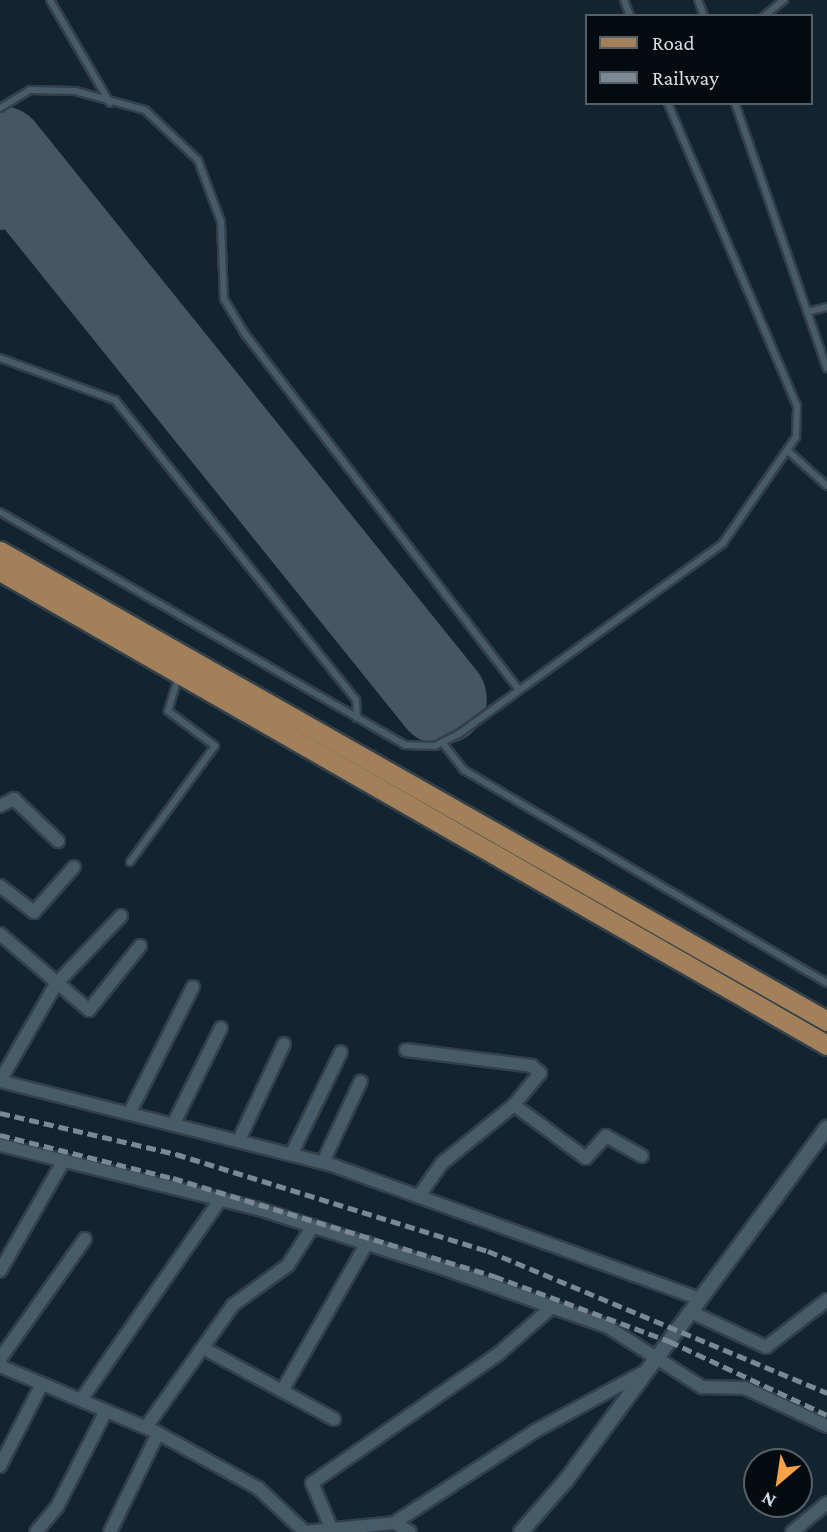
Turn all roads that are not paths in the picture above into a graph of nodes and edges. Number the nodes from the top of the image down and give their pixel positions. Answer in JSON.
{"nodes":[{"id":1,"x":51,"y":0,"type":"edge"},
{"id":2,"x":784,"y":0,"type":"edge"},
{"id":3,"x":766,"y":14,"type":"edge"},
{"id":4,"x":110,"y":103,"type":"junction"},
{"id":5,"x":669,"y":105,"type":"edge"},
{"id":6,"x":736,"y":105,"type":"edge"},
{"id":7,"x":0,"y":108,"type":"edge"},
{"id":8,"x":827,"y":307,"type":"edge"},
{"id":9,"x":807,"y":312,"type":"junction"},
{"id":10,"x":0,"y":358,"type":"edge"},
{"id":11,"x":827,"y":368,"type":"edge"},
{"id":12,"x":787,"y":450,"type":"junction"},
{"id":13,"x":827,"y":486,"type":"edge"},
{"id":14,"x":0,"y":512,"type":"edge"},
{"id":15,"x":0,"y":551,"type":"edge"},
{"id":16,"x":0,"y":571,"type":"edge"},
{"id":17,"x":181,"y":674,"type":"junction"},
{"id":18,"x":519,"y":690,"type":"junction"},
{"id":19,"x":357,"y":718,"type":"junction"},
{"id":20,"x":442,"y":742,"type":"junction"},
{"id":21,"x":0,"y":806,"type":"edge"},
{"id":22,"x":58,"y":841,"type":"dead end"},
{"id":23,"x":130,"y":862,"type":"dead end"},
{"id":24,"x":74,"y":867,"type":"dead end"},
{"id":25,"x":0,"y":886,"type":"edge"},
{"id":26,"x":121,"y":916,"type":"dead end"},
{"id":27,"x":0,"y":934,"type":"edge"},
{"id":28,"x":140,"y":946,"type":"dead end"},
{"id":29,"x":827,"y":983,"type":"edge"},
{"id":30,"x":57,"y":984,"type":"junction"},
{"id":31,"x":193,"y":988,"type":"dead end"},
{"id":32,"x":827,"y":1021,"type":"edge"},
{"id":33,"x":221,"y":1028,"type":"dead end"},
{"id":34,"x":284,"y":1044,"type":"dead end"},
{"id":35,"x":827,"y":1045,"type":"edge"},
{"id":36,"x":406,"y":1050,"type":"dead end"},
{"id":37,"x":341,"y":1052,"type":"dead end"},
{"id":38,"x":0,"y":1081,"type":"edge"},
{"id":39,"x":361,"y":1081,"type":"dead end"},
{"id":40,"x":514,"y":1105,"type":"junction"},
{"id":41,"x":130,"y":1112,"type":"junction"},
{"id":42,"x":174,"y":1123,"type":"junction"},
{"id":43,"x":827,"y":1128,"type":"edge"},
{"id":44,"x":239,"y":1140,"type":"junction"},
{"id":45,"x":0,"y":1145,"type":"edge"},
{"id":46,"x":292,"y":1153,"type":"junction"},
{"id":47,"x":642,"y":1156,"type":"dead end"},
{"id":48,"x":64,"y":1160,"type":"junction"},
{"id":49,"x":323,"y":1162,"type":"junction"},
{"id":50,"x":419,"y":1194,"type":"junction"},
{"id":51,"x":220,"y":1200,"type":"junction"},
{"id":52,"x":313,"y":1226,"type":"junction"},
{"id":53,"x":85,"y":1239,"type":"dead end"},
{"id":54,"x":368,"y":1243,"type":"junction"},
{"id":55,"x":0,"y":1271,"type":"edge"},
{"id":56,"x":701,"y":1299,"type":"junction"},
{"id":57,"x":827,"y":1300,"type":"edge"},
{"id":58,"x":552,"y":1307,"type":"junction"},
{"id":59,"x":691,"y":1312,"type":"junction"},
{"id":60,"x":203,"y":1348,"type":"junction"},
{"id":61,"x":659,"y":1356,"type":"junction"},
{"id":62,"x":0,"y":1359,"type":"edge"},
{"id":63,"x":0,"y":1366,"type":"edge"},
{"id":64,"x":649,"y":1369,"type":"junction"},
{"id":65,"x":42,"y":1384,"type":"junction"},
{"id":66,"x":282,"y":1391,"type":"junction"},
{"id":67,"x":81,"y":1400,"type":"junction"},
{"id":68,"x":106,"y":1411,"type":"junction"},
{"id":69,"x":334,"y":1419,"type":"dead end"},
{"id":70,"x":827,"y":1426,"type":"edge"},
{"id":71,"x":152,"y":1430,"type":"junction"},
{"id":72,"x":0,"y":1466,"type":"edge"},
{"id":73,"x":827,"y":1503,"type":"edge"},
{"id":74,"x":394,"y":1523,"type":"junction"},
{"id":75,"x":332,"y":1530,"type":"edge"},
{"id":76,"x":36,"y":1532,"type":"edge"},
{"id":77,"x":110,"y":1532,"type":"edge"},
{"id":78,"x":303,"y":1532,"type":"edge"},
{"id":79,"x":410,"y":1532,"type":"edge"},
{"id":80,"x":521,"y":1532,"type":"edge"},
{"id":81,"x":792,"y":1532,"type":"edge"}],
"edges":[{"from":1,"to":4,"type":"lane"},
{"from":2,"to":3,"type":"lane"},
{"from":4,"to":7,"type":"lane"},
{"from":4,"to":18,"type":"lane"},
{"from":5,"to":12,"type":"lane"},
{"from":6,"to":9,"type":"lane"},
{"from":8,"to":9,"type":"lane"},
{"from":9,"to":11,"type":"lane"},
{"from":10,"to":19,"type":"lane"},
{"from":12,"to":13,"type":"lane"},
{"from":12,"to":18,"type":"lane"},
{"from":14,"to":19,"type":"lane"},
{"from":15,"to":32,"type":"main road"},
{"from":16,"to":17,"type":"main road"},
{"from":17,"to":23,"type":"lane"},
{"from":17,"to":35,"type":"main road"},
{"from":18,"to":20,"type":"lane"},
{"from":19,"to":20,"type":"lane"},
{"from":20,"to":29,"type":"lane"},
{"from":21,"to":22,"type":"street"},
{"from":24,"to":25,"type":"street"},
{"from":26,"to":30,"type":"street"},
{"from":27,"to":30,"type":"street"},
{"from":28,"to":30,"type":"street"},
{"from":30,"to":38,"type":"street"},
{"from":31,"to":41,"type":"street"},
{"from":33,"to":42,"type":"street"},
{"from":34,"to":44,"type":"street"},
{"from":36,"to":40,"type":"street"},
{"from":37,"to":46,"type":"street"},
{"from":38,"to":41,"type":"street"},
{"from":39,"to":49,"type":"street"},
{"from":40,"to":47,"type":"street"},
{"from":40,"to":50,"type":"street"},
{"from":41,"to":42,"type":"street"},
{"from":42,"to":44,"type":"street"},
{"from":43,"to":56,"type":"street"},
{"from":44,"to":46,"type":"street"},
{"from":45,"to":48,"type":"street"},
{"from":46,"to":49,"type":"street"},
{"from":48,"to":51,"type":"street"},
{"from":48,"to":55,"type":"street"},
{"from":49,"to":50,"type":"street"},
{"from":50,"to":56,"type":"street"},
{"from":51,"to":52,"type":"street"},
{"from":51,"to":67,"type":"street"},
{"from":52,"to":54,"type":"street"},
{"from":52,"to":60,"type":"street"},
{"from":53,"to":62,"type":"street"},
{"from":54,"to":58,"type":"street"},
{"from":54,"to":66,"type":"street"},
{"from":56,"to":59,"type":"street"},
{"from":57,"to":59,"type":"street"},
{"from":58,"to":61,"type":"street"},
{"from":58,"to":75,"type":"street"},
{"from":59,"to":61,"type":"street"},
{"from":60,"to":66,"type":"street"},
{"from":60,"to":71,"type":"street"},
{"from":61,"to":64,"type":"street"},
{"from":61,"to":70,"type":"street"},
{"from":63,"to":65,"type":"street"},
{"from":64,"to":74,"type":"street"},
{"from":64,"to":80,"type":"street"},
{"from":65,"to":67,"type":"street"},
{"from":65,"to":72,"type":"street"},
{"from":66,"to":69,"type":"street"},
{"from":67,"to":68,"type":"street"},
{"from":68,"to":71,"type":"street"},
{"from":68,"to":76,"type":"street"},
{"from":71,"to":77,"type":"street"},
{"from":71,"to":78,"type":"street"},
{"from":73,"to":81,"type":"street"},
{"from":74,"to":75,"type":"street"},
{"from":74,"to":79,"type":"street"},
{"from":75,"to":78,"type":"street"}]}
